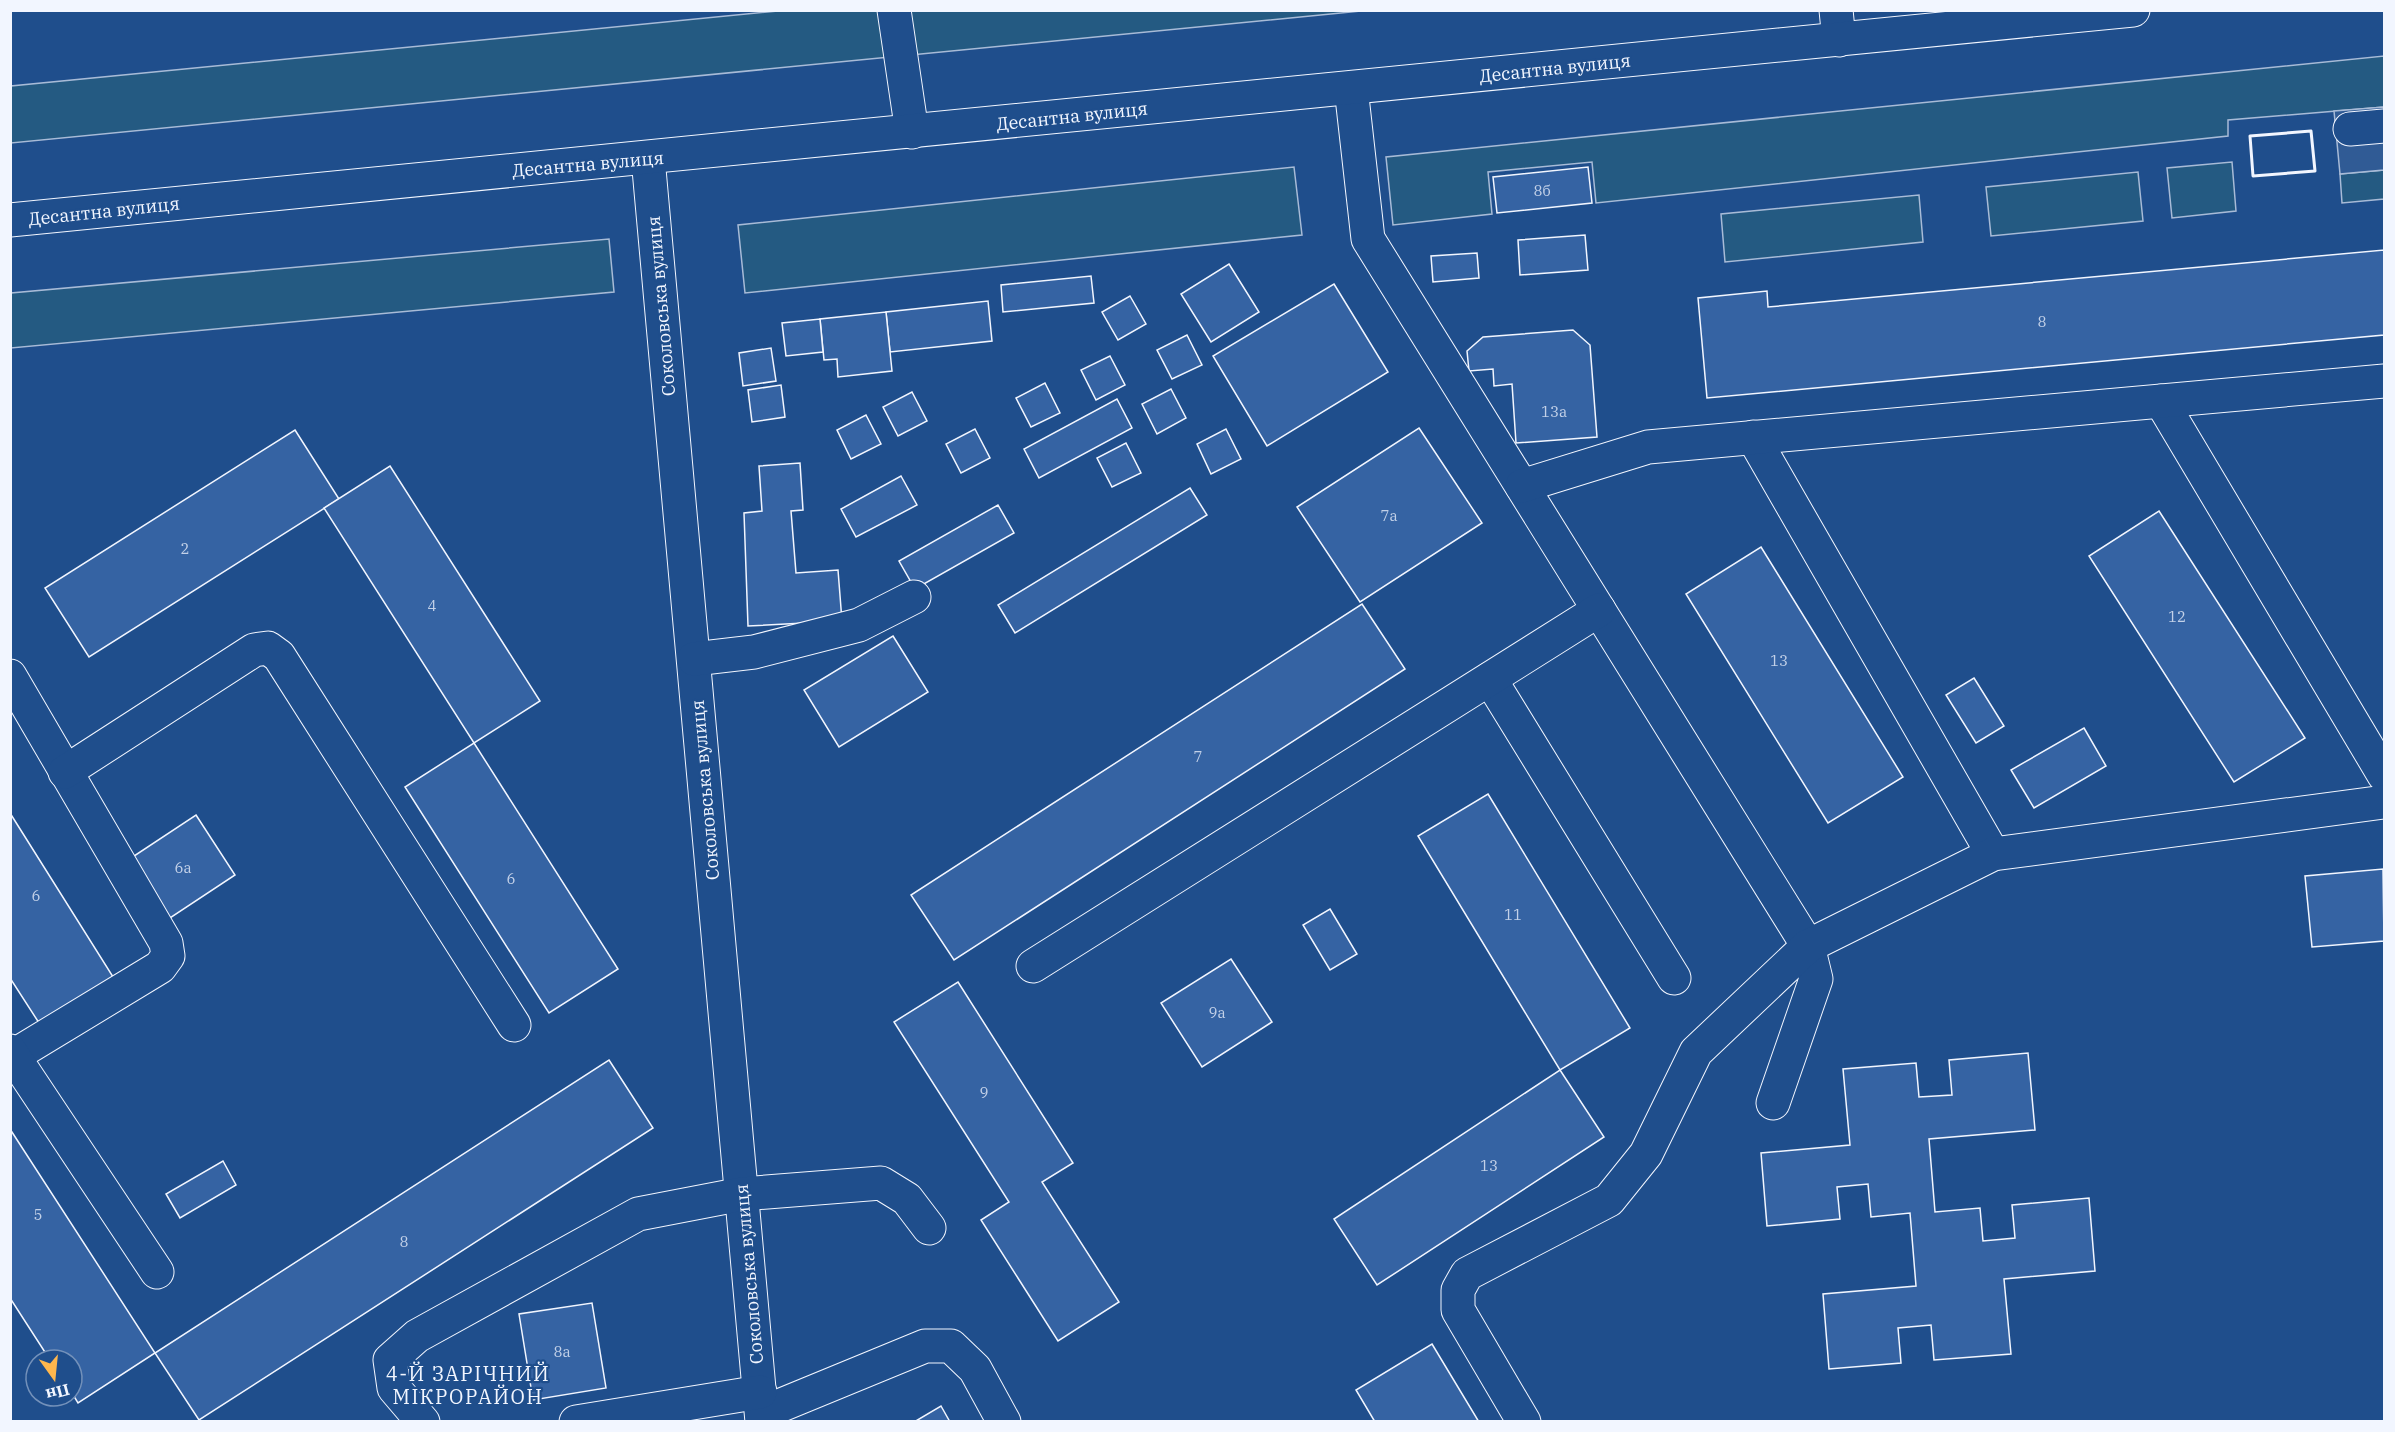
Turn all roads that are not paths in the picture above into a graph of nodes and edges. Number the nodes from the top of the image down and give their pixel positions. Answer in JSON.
{"nodes":[{"id":1,"x":894,"y":10,"type":"edge"},
{"id":2,"x":2133,"y":10,"type":"edge"},
{"id":3,"x":1838,"y":25,"type":"edge"},
{"id":4,"x":1351,"y":88,"type":"junction"},
{"id":5,"x":2385,"y":126,"type":"edge"},
{"id":6,"x":2350,"y":129,"type":"dead end"},
{"id":7,"x":912,"y":132,"type":"junction"},
{"id":8,"x":648,"y":158,"type":"junction"},
{"id":9,"x":10,"y":220,"type":"edge"},
{"id":10,"x":2385,"y":381,"type":"edge"},
{"id":11,"x":2161,"y":401,"type":"junction"},
{"id":12,"x":1754,"y":438,"type":"junction"},
{"id":13,"x":1522,"y":486,"type":"junction"},
{"id":14,"x":914,"y":597,"type":"dead end"},
{"id":15,"x":1599,"y":610,"type":"junction"},
{"id":16,"x":694,"y":659,"type":"junction"},
{"id":17,"x":10,"y":676,"type":"edge"},
{"id":18,"x":1490,"y":679,"type":"junction"},
{"id":19,"x":65,"y":772,"type":"junction"},
{"id":20,"x":2385,"y":775,"type":"edge"},
{"id":21,"x":2385,"y":802,"type":"edge"},
{"id":22,"x":1992,"y":854,"type":"junction"},
{"id":23,"x":1808,"y":946,"type":"junction"},
{"id":24,"x":1033,"y":966,"type":"dead end"},
{"id":25,"x":1674,"y":978,"type":"dead end"},
{"id":26,"x":514,"y":1025,"type":"dead end"},
{"id":27,"x":11,"y":1055,"type":"edge"},
{"id":28,"x":1773,"y":1102,"type":"dead end"},
{"id":29,"x":742,"y":1194,"type":"junction"},
{"id":30,"x":930,"y":1228,"type":"dead end"},
{"id":31,"x":157,"y":1272,"type":"dead end"},
{"id":32,"x":761,"y":1409,"type":"edge"},
{"id":33,"x":423,"y":1422,"type":"edge"},
{"id":34,"x":576,"y":1422,"type":"edge"},
{"id":35,"x":1004,"y":1422,"type":"edge"},
{"id":36,"x":1524,"y":1422,"type":"edge"}],
"edges":[{"from":1,"to":7,"type":"main road"},
{"from":2,"to":3,"type":"main road","name":"Десантна вулиця"},
{"from":3,"to":4,"type":"main road","name":"Десантна вулиця"},
{"from":4,"to":7,"type":"main road","name":"Десантна вулиця"},
{"from":4,"to":13,"type":"main road"},
{"from":5,"to":6,"type":"main road"},
{"from":7,"to":8,"type":"main road","name":"Десантна вулиця"},
{"from":8,"to":9,"type":"main road","name":"Десантна вулиця"},
{"from":8,"to":16,"type":"main road","name":"Соколовська вулиця"},
{"from":10,"to":11,"type":"main road"},
{"from":11,"to":12,"type":"main road"},
{"from":11,"to":20,"type":"main road"},
{"from":12,"to":13,"type":"main road"},
{"from":12,"to":22,"type":"main road"},
{"from":13,"to":15,"type":"main road"},
{"from":14,"to":16,"type":"main road"},
{"from":15,"to":18,"type":"main road"},
{"from":15,"to":23,"type":"main road"},
{"from":16,"to":29,"type":"main road","name":"Соколовська вулиця"},
{"from":17,"to":19,"type":"main road"},
{"from":18,"to":24,"type":"main road"},
{"from":18,"to":25,"type":"main road"},
{"from":19,"to":26,"type":"main road"},
{"from":19,"to":27,"type":"main road"},
{"from":21,"to":22,"type":"main road"},
{"from":22,"to":23,"type":"main road"},
{"from":23,"to":28,"type":"main road"},
{"from":23,"to":36,"type":"main road"},
{"from":27,"to":31,"type":"main road"},
{"from":29,"to":30,"type":"main road"},
{"from":29,"to":32,"type":"main road","name":"Соколовська вулиця"},
{"from":29,"to":33,"type":"main road"},
{"from":32,"to":34,"type":"main road"},
{"from":32,"to":35,"type":"main road"}]}
